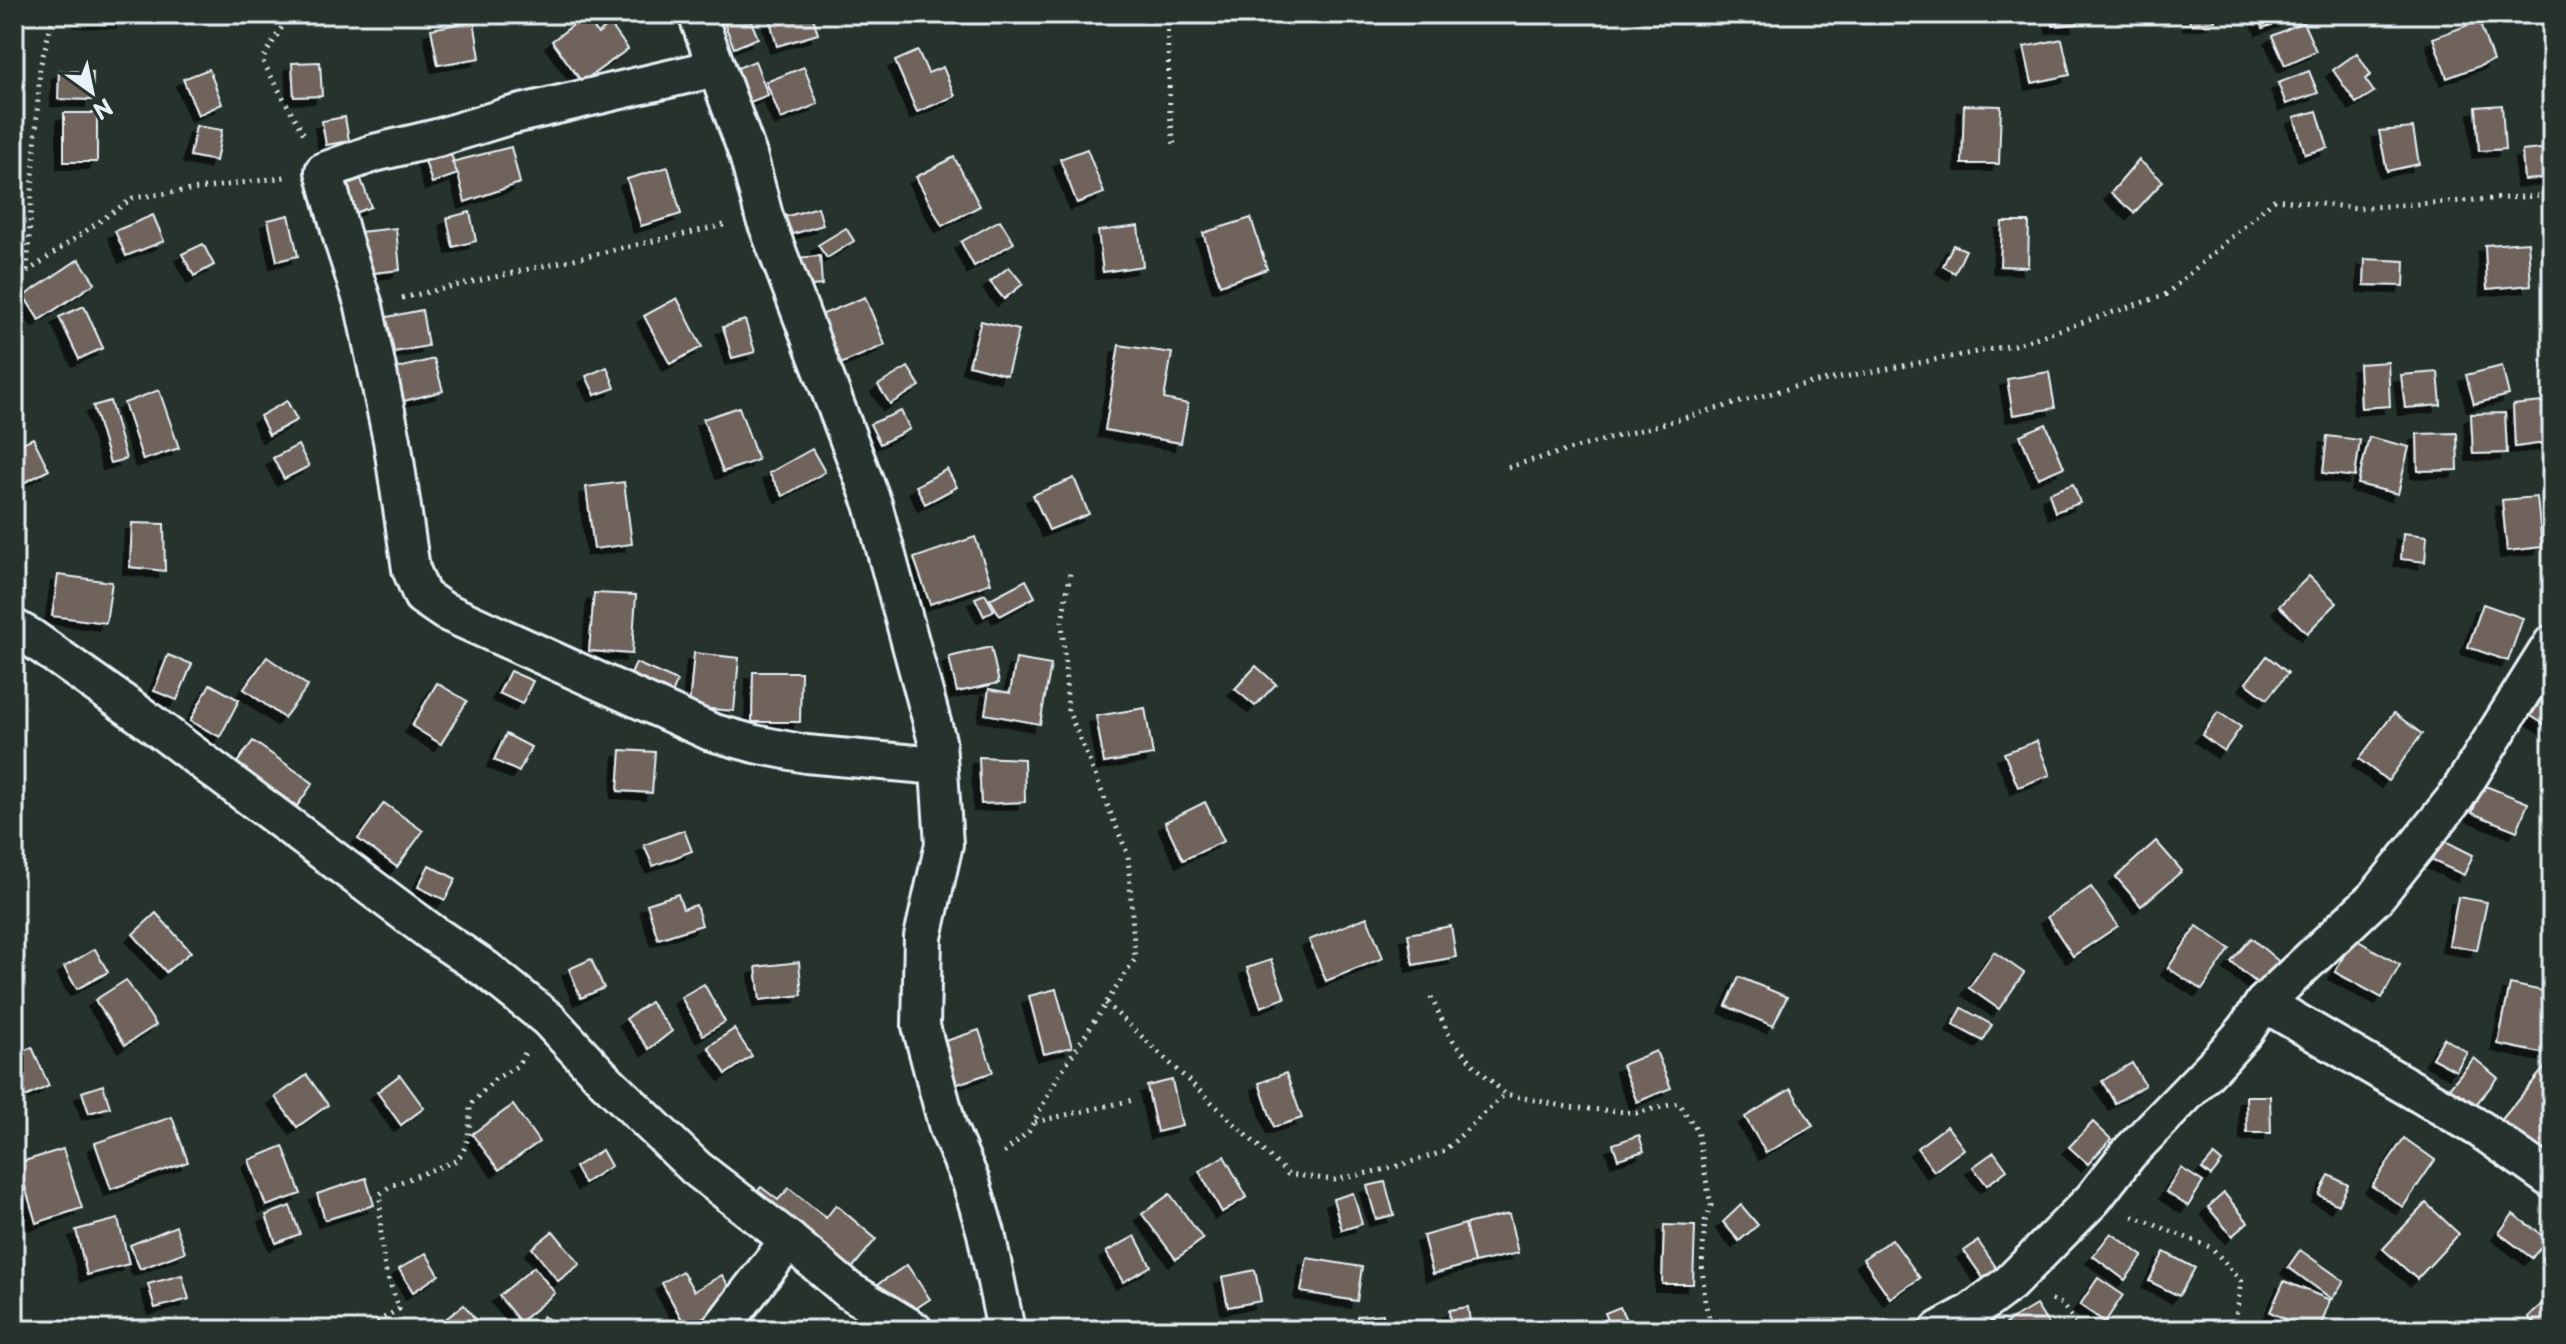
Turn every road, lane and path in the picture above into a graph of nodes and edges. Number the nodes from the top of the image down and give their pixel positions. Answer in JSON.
{"nodes":[{"id":1,"x":54,"y":14,"type":"edge"},
{"id":2,"x":290,"y":14,"type":"edge"},
{"id":3,"x":697,"y":14,"type":"edge"},
{"id":4,"x":1167,"y":14,"type":"edge"},
{"id":5,"x":716,"y":68,"type":"junction"},
{"id":6,"x":1174,"y":145,"type":"dead end"},
{"id":7,"x":324,"y":171,"type":"junction"},
{"id":8,"x":2552,"y":195,"type":"edge"},
{"id":9,"x":764,"y":216,"type":"junction"},
{"id":10,"x":27,"y":272,"type":"junction"},
{"id":11,"x":14,"y":278,"type":"edge"},
{"id":12,"x":364,"y":306,"type":"junction"},
{"id":13,"x":1508,"y":467,"type":"dead end"},
{"id":14,"x":1070,"y":573,"type":"dead end"},
{"id":15,"x":14,"y":628,"type":"edge"},
{"id":16,"x":2552,"y":644,"type":"edge"},
{"id":17,"x":938,"y":766,"type":"junction"},
{"id":18,"x":1431,"y":997,"type":"dead end"},
{"id":19,"x":1106,"y":1003,"type":"junction"},
{"id":20,"x":2264,"y":1003,"type":"junction"},
{"id":21,"x":548,"y":1019,"type":"junction"},
{"id":22,"x":1505,"y":1094,"type":"junction"},
{"id":23,"x":1133,"y":1100,"type":"dead end"},
{"id":24,"x":1034,"y":1123,"type":"junction"},
{"id":25,"x":2552,"y":1180,"type":"edge"},
{"id":26,"x":971,"y":1182,"type":"junction"},
{"id":27,"x":2093,"y":1199,"type":"junction"},
{"id":28,"x":789,"y":1240,"type":"junction"},
{"id":29,"x":363,"y":1330,"type":"edge"},
{"id":30,"x":720,"y":1330,"type":"edge"},
{"id":31,"x":914,"y":1330,"type":"edge"},
{"id":32,"x":1006,"y":1330,"type":"edge"},
{"id":33,"x":1712,"y":1330,"type":"edge"},
{"id":34,"x":1939,"y":1330,"type":"edge"},
{"id":35,"x":2234,"y":1330,"type":"edge"}],
"edges":[{"from":1,"to":10,"type":"path"},
{"from":2,"to":7,"type":"path"},
{"from":3,"to":5,"type":"street"},
{"from":4,"to":6,"type":"path"},
{"from":5,"to":7,"type":"street"},
{"from":5,"to":9,"type":"street"},
{"from":7,"to":10,"type":"path"},
{"from":7,"to":12,"type":"street"},
{"from":8,"to":13,"type":"path"},
{"from":9,"to":12,"type":"path"},
{"from":9,"to":17,"type":"street"},
{"from":10,"to":11,"type":"path"},
{"from":12,"to":17,"type":"street"},
{"from":14,"to":19,"type":"path"},
{"from":15,"to":21,"type":"street"},
{"from":16,"to":20,"type":"street"},
{"from":17,"to":26,"type":"street"},
{"from":18,"to":22,"type":"path"},
{"from":19,"to":22,"type":"path"},
{"from":19,"to":24,"type":"path"},
{"from":20,"to":25,"type":"street"},
{"from":20,"to":27,"type":"street"},
{"from":21,"to":28,"type":"street"},
{"from":21,"to":29,"type":"path"},
{"from":22,"to":33,"type":"path"},
{"from":23,"to":24,"type":"path"},
{"from":24,"to":26,"type":"path"},
{"from":26,"to":32,"type":"street"},
{"from":27,"to":34,"type":"street"},
{"from":27,"to":35,"type":"path"},
{"from":28,"to":30,"type":"street"},
{"from":28,"to":31,"type":"street"}]}
